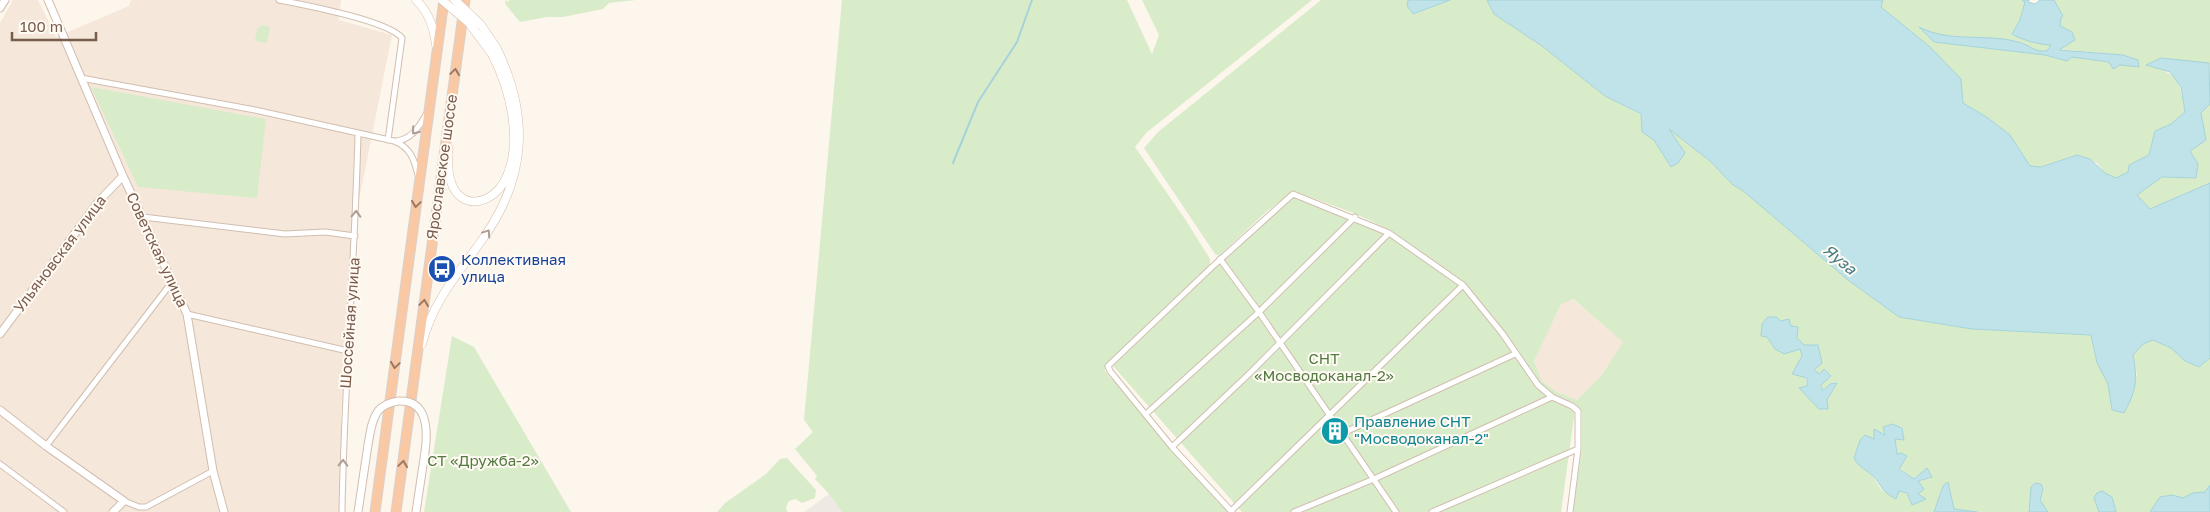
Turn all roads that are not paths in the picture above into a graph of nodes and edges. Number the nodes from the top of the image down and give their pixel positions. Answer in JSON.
{"nodes":[{"id":1,"x":5,"y":0,"type":"edge"},
{"id":2,"x":48,"y":0,"type":"edge"},
{"id":3,"x":279,"y":0,"type":"edge"},
{"id":4,"x":416,"y":0,"type":"edge"},
{"id":5,"x":443,"y":0,"type":"edge"},
{"id":6,"x":455,"y":0,"type":"edge"},
{"id":7,"x":465,"y":0,"type":"edge"},
{"id":8,"x":0,"y":8,"type":"edge"},
{"id":9,"x":494,"y":51,"type":"junction"},
{"id":10,"x":437,"y":52,"type":"junction"},
{"id":11,"x":81,"y":78,"type":"junction"},
{"id":12,"x":429,"y":111,"type":"junction"},
{"id":13,"x":447,"y":128,"type":"junction"},
{"id":14,"x":358,"y":134,"type":"junction"},
{"id":15,"x":388,"y":140,"type":"junction"},
{"id":16,"x":394,"y":141,"type":"junction"},
{"id":17,"x":123,"y":176,"type":"junction"},
{"id":18,"x":419,"y":183,"type":"junction"},
{"id":19,"x":143,"y":217,"type":"junction"},
{"id":20,"x":1355,"y":217,"type":"junction"},
{"id":21,"x":1387,"y":235,"type":"dead end"},
{"id":22,"x":355,"y":236,"type":"junction"},
{"id":23,"x":1220,"y":259,"type":"junction"},
{"id":24,"x":172,"y":282,"type":"junction"},
{"id":25,"x":1462,"y":285,"type":"junction"},
{"id":26,"x":1259,"y":312,"type":"junction"},
{"id":27,"x":187,"y":314,"type":"junction"},
{"id":28,"x":0,"y":334,"type":"edge"},
{"id":29,"x":1279,"y":343,"type":"junction"},
{"id":30,"x":348,"y":351,"type":"junction"},
{"id":31,"x":1515,"y":354,"type":"junction"},
{"id":32,"x":416,"y":367,"type":"junction"},
{"id":33,"x":1552,"y":397,"type":"junction"},
{"id":34,"x":0,"y":410,"type":"edge"},
{"id":35,"x":1146,"y":414,"type":"junction"},
{"id":36,"x":1329,"y":416,"type":"junction"},
{"id":37,"x":1343,"y":433,"type":"junction"},
{"id":38,"x":46,"y":446,"type":"junction"},
{"id":39,"x":1172,"y":447,"type":"junction"},
{"id":40,"x":1578,"y":449,"type":"junction"},
{"id":41,"x":0,"y":464,"type":"edge"},
{"id":42,"x":213,"y":471,"type":"junction"},
{"id":43,"x":1374,"y":479,"type":"junction"},
{"id":44,"x":124,"y":501,"type":"junction"},
{"id":45,"x":1231,"y":511,"type":"edge"},
{"id":46,"x":64,"y":512,"type":"edge"},
{"id":47,"x":113,"y":512,"type":"edge"},
{"id":48,"x":224,"y":512,"type":"edge"},
{"id":49,"x":342,"y":512,"type":"edge"},
{"id":50,"x":358,"y":512,"type":"edge"},
{"id":51,"x":375,"y":512,"type":"edge"},
{"id":52,"x":396,"y":512,"type":"edge"},
{"id":53,"x":416,"y":512,"type":"edge"},
{"id":54,"x":1294,"y":512,"type":"edge"},
{"id":55,"x":1396,"y":512,"type":"edge"},
{"id":56,"x":1432,"y":512,"type":"edge"},
{"id":57,"x":1570,"y":512,"type":"edge"}],
"edges":[{"from":1,"to":8,"type":"street"},
{"from":2,"to":11,"type":"street","name":"Советская улица"},
{"from":3,"to":15,"type":"street"},
{"from":4,"to":10,"type":"main road"},
{"from":5,"to":9,"type":"main road","bridge":true},
{"from":5,"to":10,"type":"highway","name":"Ярославское шоссе"},
{"from":6,"to":9,"type":"main road","bridge":true},
{"from":13,"to":7,"type":"highway","name":"Ярославское шоссе","one_way":true},
{"from":9,"to":13,"type":"main road"},
{"from":32,"to":9,"type":"main road","one_way":true},
{"from":10,"to":12,"type":"highway","name":"Ярославское шоссе"},
{"from":11,"to":14,"type":"street"},
{"from":11,"to":17,"type":"street","name":"Советская улица"},
{"from":12,"to":16,"type":"street","one_way":true},
{"from":12,"to":18,"type":"highway","name":"Ярославское шоссе"},
{"from":32,"to":13,"type":"highway","name":"Ярославское шоссе","one_way":true},
{"from":14,"to":15,"type":"street"},
{"from":22,"to":14,"type":"street","name":"Шоссейная улица","one_way":true},
{"from":15,"to":16,"type":"street"},
{"from":16,"to":18,"type":"street"},
{"from":17,"to":19,"type":"street","name":"Советская улица"},
{"from":17,"to":28,"type":"street","name":"Ульяновская улица"},
{"from":18,"to":51,"type":"highway","name":"Ярославское шоссе","one_way":true},
{"from":19,"to":22,"type":"street"},
{"from":19,"to":24,"type":"street","name":"Советская улица"},
{"from":20,"to":23,"type":"street"},
{"from":20,"to":25,"type":"street"},
{"from":20,"to":26,"type":"street"},
{"from":21,"to":29,"type":"street"},
{"from":22,"to":30,"type":"street","name":"Шоссейная улица"},
{"from":23,"to":26,"type":"street"},
{"from":23,"to":35,"type":"street"},
{"from":24,"to":27,"type":"street","name":"Советская улица"},
{"from":24,"to":38,"type":"street"},
{"from":25,"to":31,"type":"street"},
{"from":25,"to":36,"type":"street"},
{"from":26,"to":29,"type":"street"},
{"from":26,"to":35,"type":"street"},
{"from":27,"to":30,"type":"street"},
{"from":27,"to":42,"type":"street","name":"Советская улица"},
{"from":29,"to":36,"type":"street"},
{"from":29,"to":39,"type":"street"},
{"from":49,"to":30,"type":"street","name":"Шоссейная улица","one_way":true},
{"from":31,"to":33,"type":"street"},
{"from":31,"to":37,"type":"street"},
{"from":52,"to":32,"type":"highway","name":"Ярославское шоссе","one_way":true},
{"from":33,"to":40,"type":"street"},
{"from":33,"to":43,"type":"street"},
{"from":34,"to":38,"type":"street"},
{"from":35,"to":39,"type":"street"},
{"from":36,"to":37,"type":"street"},
{"from":36,"to":45,"type":"street"},
{"from":37,"to":43,"type":"street"},
{"from":38,"to":44,"type":"street"},
{"from":39,"to":45,"type":"street"},
{"from":40,"to":56,"type":"street"},
{"from":40,"to":57,"type":"street"},
{"from":41,"to":46,"type":"street"},
{"from":42,"to":44,"type":"street"},
{"from":42,"to":48,"type":"street","name":"Советская улица"},
{"from":43,"to":54,"type":"street"},
{"from":43,"to":55,"type":"street"},
{"from":44,"to":47,"type":"street"},
{"from":50,"to":53,"type":"street","bridge":true}]}
